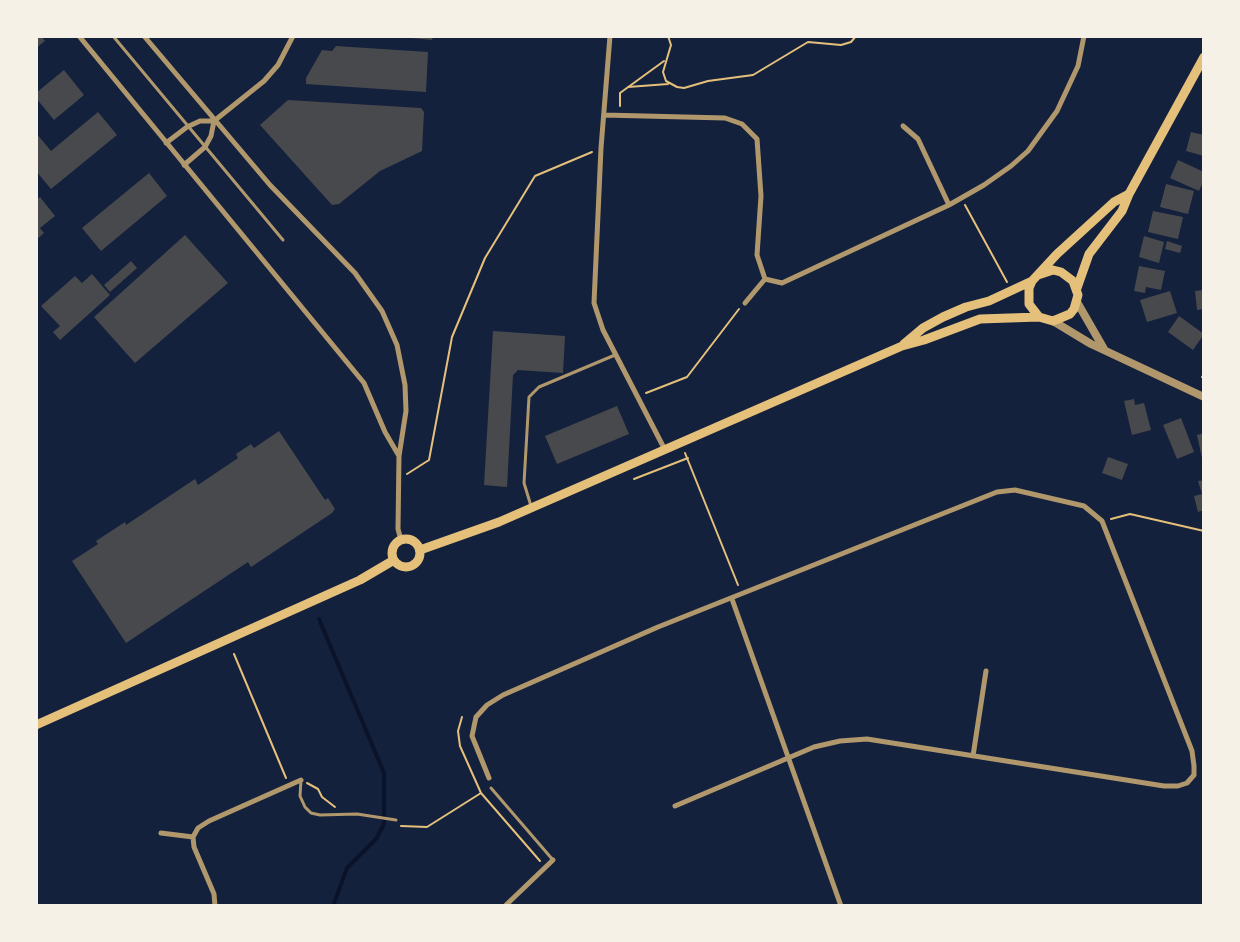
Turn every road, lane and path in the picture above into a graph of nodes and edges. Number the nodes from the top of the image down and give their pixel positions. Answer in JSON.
{"nodes":[{"id":1,"x":79,"y":36,"type":"edge"},
{"id":2,"x":113,"y":36,"type":"edge"},
{"id":3,"x":144,"y":36,"type":"edge"},
{"id":4,"x":293,"y":36,"type":"edge"},
{"id":5,"x":610,"y":36,"type":"edge"},
{"id":6,"x":668,"y":36,"type":"edge"},
{"id":7,"x":856,"y":36,"type":"edge"},
{"id":8,"x":1084,"y":36,"type":"edge"},
{"id":9,"x":1204,"y":57,"type":"edge"},
{"id":10,"x":666,"y":59,"type":"junction"},
{"id":11,"x":670,"y":84,"type":"junction"},
{"id":12,"x":628,"y":88,"type":"junction"},
{"id":13,"x":604,"y":115,"type":"junction"},
{"id":14,"x":619,"y":115,"type":"junction"},
{"id":15,"x":214,"y":122,"type":"junction"},
{"id":16,"x":903,"y":126,"type":"dead end"},
{"id":17,"x":187,"y":127,"type":"junction"},
{"id":18,"x":166,"y":143,"type":"junction"},
{"id":19,"x":205,"y":147,"type":"junction"},
{"id":20,"x":601,"y":148,"type":"junction"},
{"id":21,"x":184,"y":165,"type":"junction"},
{"id":22,"x":1129,"y":194,"type":"junction"},
{"id":23,"x":961,"y":198,"type":"junction"},
{"id":24,"x":949,"y":205,"type":"junction"},
{"id":25,"x":283,"y":240,"type":"dead end"},
{"id":26,"x":1035,"y":278,"type":"junction"},
{"id":27,"x":765,"y":279,"type":"junction"},
{"id":28,"x":1077,"y":288,"type":"junction"},
{"id":29,"x":1011,"y":290,"type":"junction"},
{"id":30,"x":1077,"y":302,"type":"junction"},
{"id":31,"x":745,"y":303,"type":"joint"},
{"id":32,"x":1039,"y":317,"type":"junction"},
{"id":33,"x":1052,"y":321,"type":"junction"},
{"id":34,"x":902,"y":346,"type":"junction"},
{"id":35,"x":1104,"y":348,"type":"junction"},
{"id":36,"x":615,"y":355,"type":"junction"},
{"id":37,"x":637,"y":397,"type":"junction"},
{"id":38,"x":1204,"y":397,"type":"edge"},
{"id":39,"x":680,"y":441,"type":"junction"},
{"id":40,"x":664,"y":448,"type":"junction"},
{"id":41,"x":399,"y":456,"type":"junction"},
{"id":42,"x":688,"y":458,"type":"junction"},
{"id":43,"x":634,"y":479,"type":"dead end"},
{"id":44,"x":399,"y":480,"type":"junction"},
{"id":45,"x":532,"y":508,"type":"junction"},
{"id":46,"x":1102,"y":521,"type":"junction"},
{"id":47,"x":1204,"y":531,"type":"edge"},
{"id":48,"x":401,"y":540,"type":"junction"},
{"id":49,"x":420,"y":550,"type":"junction"},
{"id":50,"x":394,"y":560,"type":"junction"},
{"id":51,"x":742,"y":595,"type":"junction"},
{"id":52,"x":732,"y":598,"type":"junction"},
{"id":53,"x":234,"y":654,"type":"dead end"},
{"id":54,"x":986,"y":671,"type":"dead end"},
{"id":55,"x":462,"y":717,"type":"dead end"},
{"id":56,"x":36,"y":725,"type":"edge"},
{"id":57,"x":972,"y":756,"type":"junction"},
{"id":58,"x":787,"y":758,"type":"junction"},
{"id":59,"x":489,"y":778,"type":"dead end"},
{"id":60,"x":301,"y":780,"type":"joint"},
{"id":61,"x":288,"y":784,"type":"junction"},
{"id":62,"x":492,"y":788,"type":"dead end"},
{"id":63,"x":675,"y":806,"type":"dead end"},
{"id":64,"x":396,"y":820,"type":"dead end"},
{"id":65,"x":161,"y":833,"type":"dead end"},
{"id":66,"x":193,"y":837,"type":"junction"},
{"id":67,"x":553,"y":860,"type":"joint"},
{"id":68,"x":545,"y":867,"type":"junction"},
{"id":69,"x":215,"y":906,"type":"edge"},
{"id":70,"x":505,"y":906,"type":"edge"},
{"id":71,"x":841,"y":906,"type":"edge"}],
"edges":[{"from":1,"to":18,"type":"street"},
{"from":2,"to":17,"type":"lane"},
{"from":3,"to":15,"type":"street"},
{"from":4,"to":15,"type":"street"},
{"from":5,"to":13,"type":"street"},
{"from":6,"to":10,"type":"path"},
{"from":7,"to":11,"type":"path"},
{"from":8,"to":23,"type":"street"},
{"from":9,"to":22,"type":"main road"},
{"from":10,"to":11,"type":"path"},
{"from":10,"to":12,"type":"path"},
{"from":11,"to":12,"type":"path"},
{"from":12,"to":14,"type":"path"},
{"from":13,"to":14,"type":"street"},
{"from":13,"to":20,"type":"street"},
{"from":14,"to":27,"type":"street"},
{"from":15,"to":17,"type":"street"},
{"from":15,"to":19,"type":"street"},
{"from":15,"to":41,"type":"street"},
{"from":16,"to":24,"type":"street"},
{"from":17,"to":18,"type":"street"},
{"from":17,"to":19,"type":"lane"},
{"from":18,"to":21,"type":"street"},
{"from":19,"to":21,"type":"street"},
{"from":19,"to":25,"type":"lane"},
{"from":20,"to":36,"type":"street"},
{"from":20,"to":44,"type":"path"},
{"from":21,"to":41,"type":"street"},
{"from":22,"to":26,"type":"main road"},
{"from":22,"to":28,"type":"main road"},
{"from":23,"to":24,"type":"street"},
{"from":23,"to":29,"type":"path"},
{"from":24,"to":27,"type":"street"},
{"from":26,"to":28,"type":"main road"},
{"from":26,"to":29,"type":"main road"},
{"from":26,"to":32,"type":"main road"},
{"from":27,"to":31,"type":"street"},
{"from":28,"to":30,"type":"main road"},
{"from":29,"to":34,"type":"main road"},
{"from":30,"to":33,"type":"main road"},
{"from":30,"to":35,"type":"street"},
{"from":31,"to":37,"type":"path"},
{"from":32,"to":33,"type":"main road"},
{"from":32,"to":34,"type":"main road"},
{"from":33,"to":35,"type":"street"},
{"from":34,"to":39,"type":"main road"},
{"from":35,"to":38,"type":"street"},
{"from":36,"to":37,"type":"street"},
{"from":36,"to":45,"type":"lane"},
{"from":37,"to":40,"type":"street"},
{"from":39,"to":40,"type":"main road"},
{"from":39,"to":42,"type":"path"},
{"from":40,"to":45,"type":"main road"},
{"from":41,"to":44,"type":"street"},
{"from":42,"to":43,"type":"path"},
{"from":42,"to":51,"type":"path"},
{"from":44,"to":48,"type":"street"},
{"from":45,"to":49,"type":"main road"},
{"from":46,"to":47,"type":"path"},
{"from":46,"to":51,"type":"street"},
{"from":46,"to":57,"type":"street"},
{"from":48,"to":49,"type":"main road"},
{"from":48,"to":50,"type":"main road"},
{"from":49,"to":50,"type":"main road"},
{"from":50,"to":56,"type":"main road"},
{"from":51,"to":52,"type":"street"},
{"from":52,"to":58,"type":"street"},
{"from":52,"to":59,"type":"street"},
{"from":53,"to":61,"type":"path"},
{"from":54,"to":57,"type":"street"},
{"from":55,"to":68,"type":"path"},
{"from":57,"to":58,"type":"street"},
{"from":58,"to":63,"type":"street"},
{"from":58,"to":71,"type":"street"},
{"from":60,"to":61,"type":"street"},
{"from":60,"to":64,"type":"lane"},
{"from":61,"to":66,"type":"street"},
{"from":62,"to":67,"type":"lane"},
{"from":65,"to":66,"type":"street"},
{"from":66,"to":69,"type":"street"},
{"from":67,"to":68,"type":"street"},
{"from":68,"to":70,"type":"street"}]}
